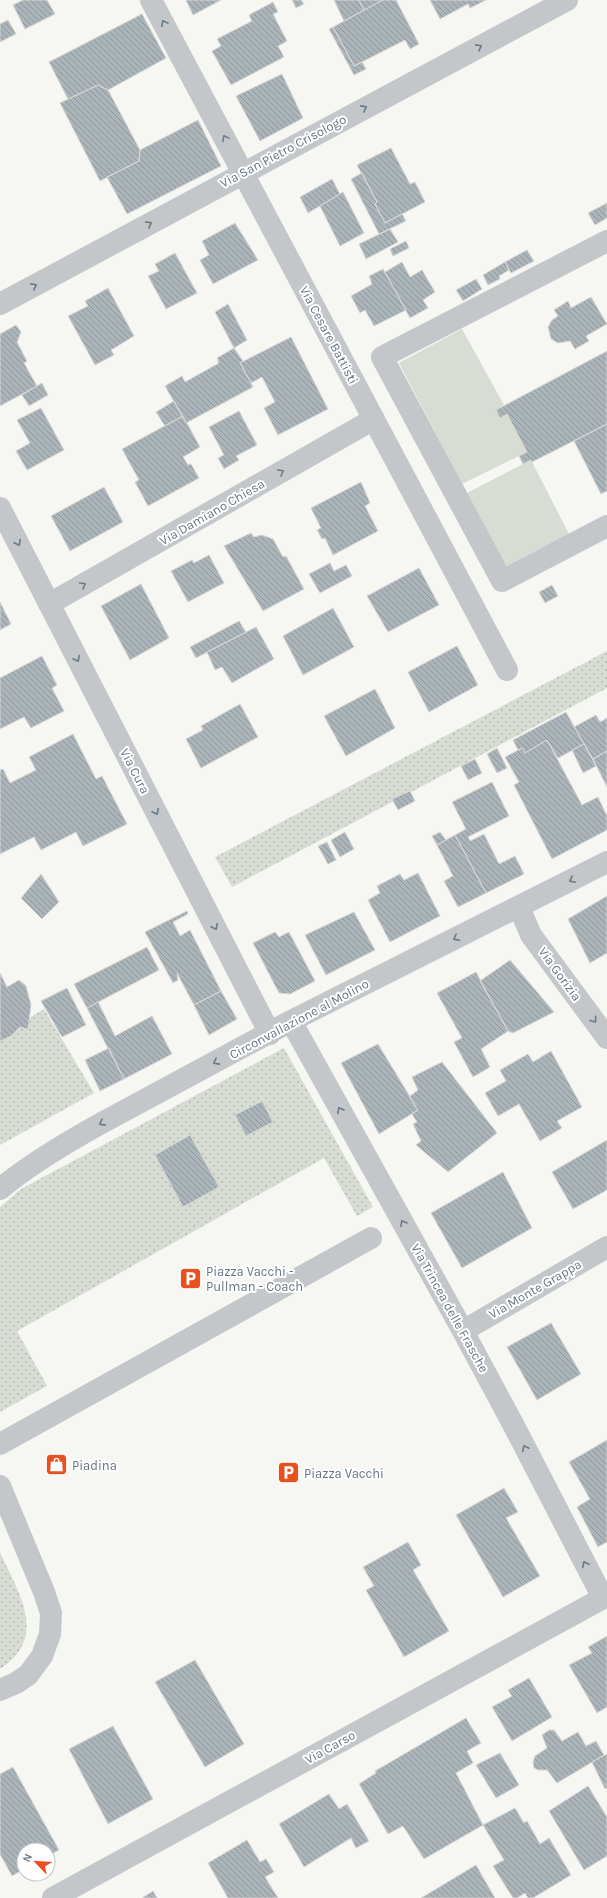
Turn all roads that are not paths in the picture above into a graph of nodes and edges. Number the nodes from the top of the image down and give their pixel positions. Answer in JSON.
{"nodes":[{"id":1,"x":151,"y":0,"type":"edge"},
{"id":2,"x":568,"y":0,"type":"edge"},
{"id":3,"x":243,"y":172,"type":"junction"},
{"id":4,"x":607,"y":241,"type":"edge"},
{"id":5,"x":0,"y":304,"type":"edge"},
{"id":6,"x":374,"y":419,"type":"junction"},
{"id":7,"x":0,"y":508,"type":"edge"},
{"id":8,"x":607,"y":526,"type":"edge"},
{"id":9,"x":49,"y":604,"type":"junction"},
{"id":10,"x":507,"y":670,"type":"dead end"},
{"id":11,"x":607,"y":862,"type":"edge"},
{"id":12,"x":519,"y":907,"type":"junction"},
{"id":13,"x":291,"y":1021,"type":"junction"},
{"id":14,"x":270,"y":1034,"type":"junction"},
{"id":15,"x":607,"y":1038,"type":"edge"},
{"id":16,"x":0,"y":1189,"type":"edge"},
{"id":17,"x":371,"y":1238,"type":"dead end"},
{"id":18,"x":607,"y":1248,"type":"edge"},
{"id":19,"x":463,"y":1331,"type":"junction"},
{"id":20,"x":0,"y":1444,"type":"edge"},
{"id":21,"x":0,"y":1486,"type":"edge"},
{"id":22,"x":605,"y":1597,"type":"edge"},
{"id":23,"x":28,"y":1674,"type":"junction"},
{"id":24,"x":0,"y":1690,"type":"edge"},
{"id":25,"x":0,"y":1699,"type":"edge"},
{"id":26,"x":53,"y":1898,"type":"edge"}],
"edges":[{"from":3,"to":1,"type":"street","name":"Via Cesare Battisti","one_way":true},
{"from":3,"to":2,"type":"street","name":"Via San Pietro Crisologo","one_way":true},
{"from":5,"to":3,"type":"street","name":"Via San Pietro Crisologo","one_way":true},
{"from":3,"to":6,"type":"street","name":"Via Cesare Battisti"},
{"from":4,"to":8,"type":"street"},
{"from":9,"to":6,"type":"street","name":"Via Damiano Chiesa","one_way":true},
{"from":6,"to":10,"type":"street","name":"Via Cesare Battisti"},
{"from":7,"to":9,"type":"street","name":"Via Cura","one_way":true},
{"from":9,"to":14,"type":"street","name":"Via Cura","one_way":true},
{"from":11,"to":12,"type":"street","name":"Circonvallazione al Molino","one_way":true},
{"from":12,"to":13,"type":"street","name":"Circonvallazione al Molino","one_way":true},
{"from":12,"to":15,"type":"street","name":"Via Gorizia","one_way":true},
{"from":13,"to":14,"type":"street","name":"Circonvallazione al Molino"},
{"from":19,"to":13,"type":"street","name":"Via Trincea delle Frasche","one_way":true},
{"from":14,"to":16,"type":"street","name":"Circonvallazione al Molino","one_way":true},
{"from":17,"to":20,"type":"street"},
{"from":18,"to":19,"type":"street","name":"Via Monte Grappa"},
{"from":22,"to":19,"type":"street","name":"Via Trincea delle Frasche","one_way":true},
{"from":21,"to":23,"type":"street"},
{"from":22,"to":26,"type":"street","name":"Via Carso"},
{"from":23,"to":24,"type":"street"},
{"from":23,"to":25,"type":"street"}]}
